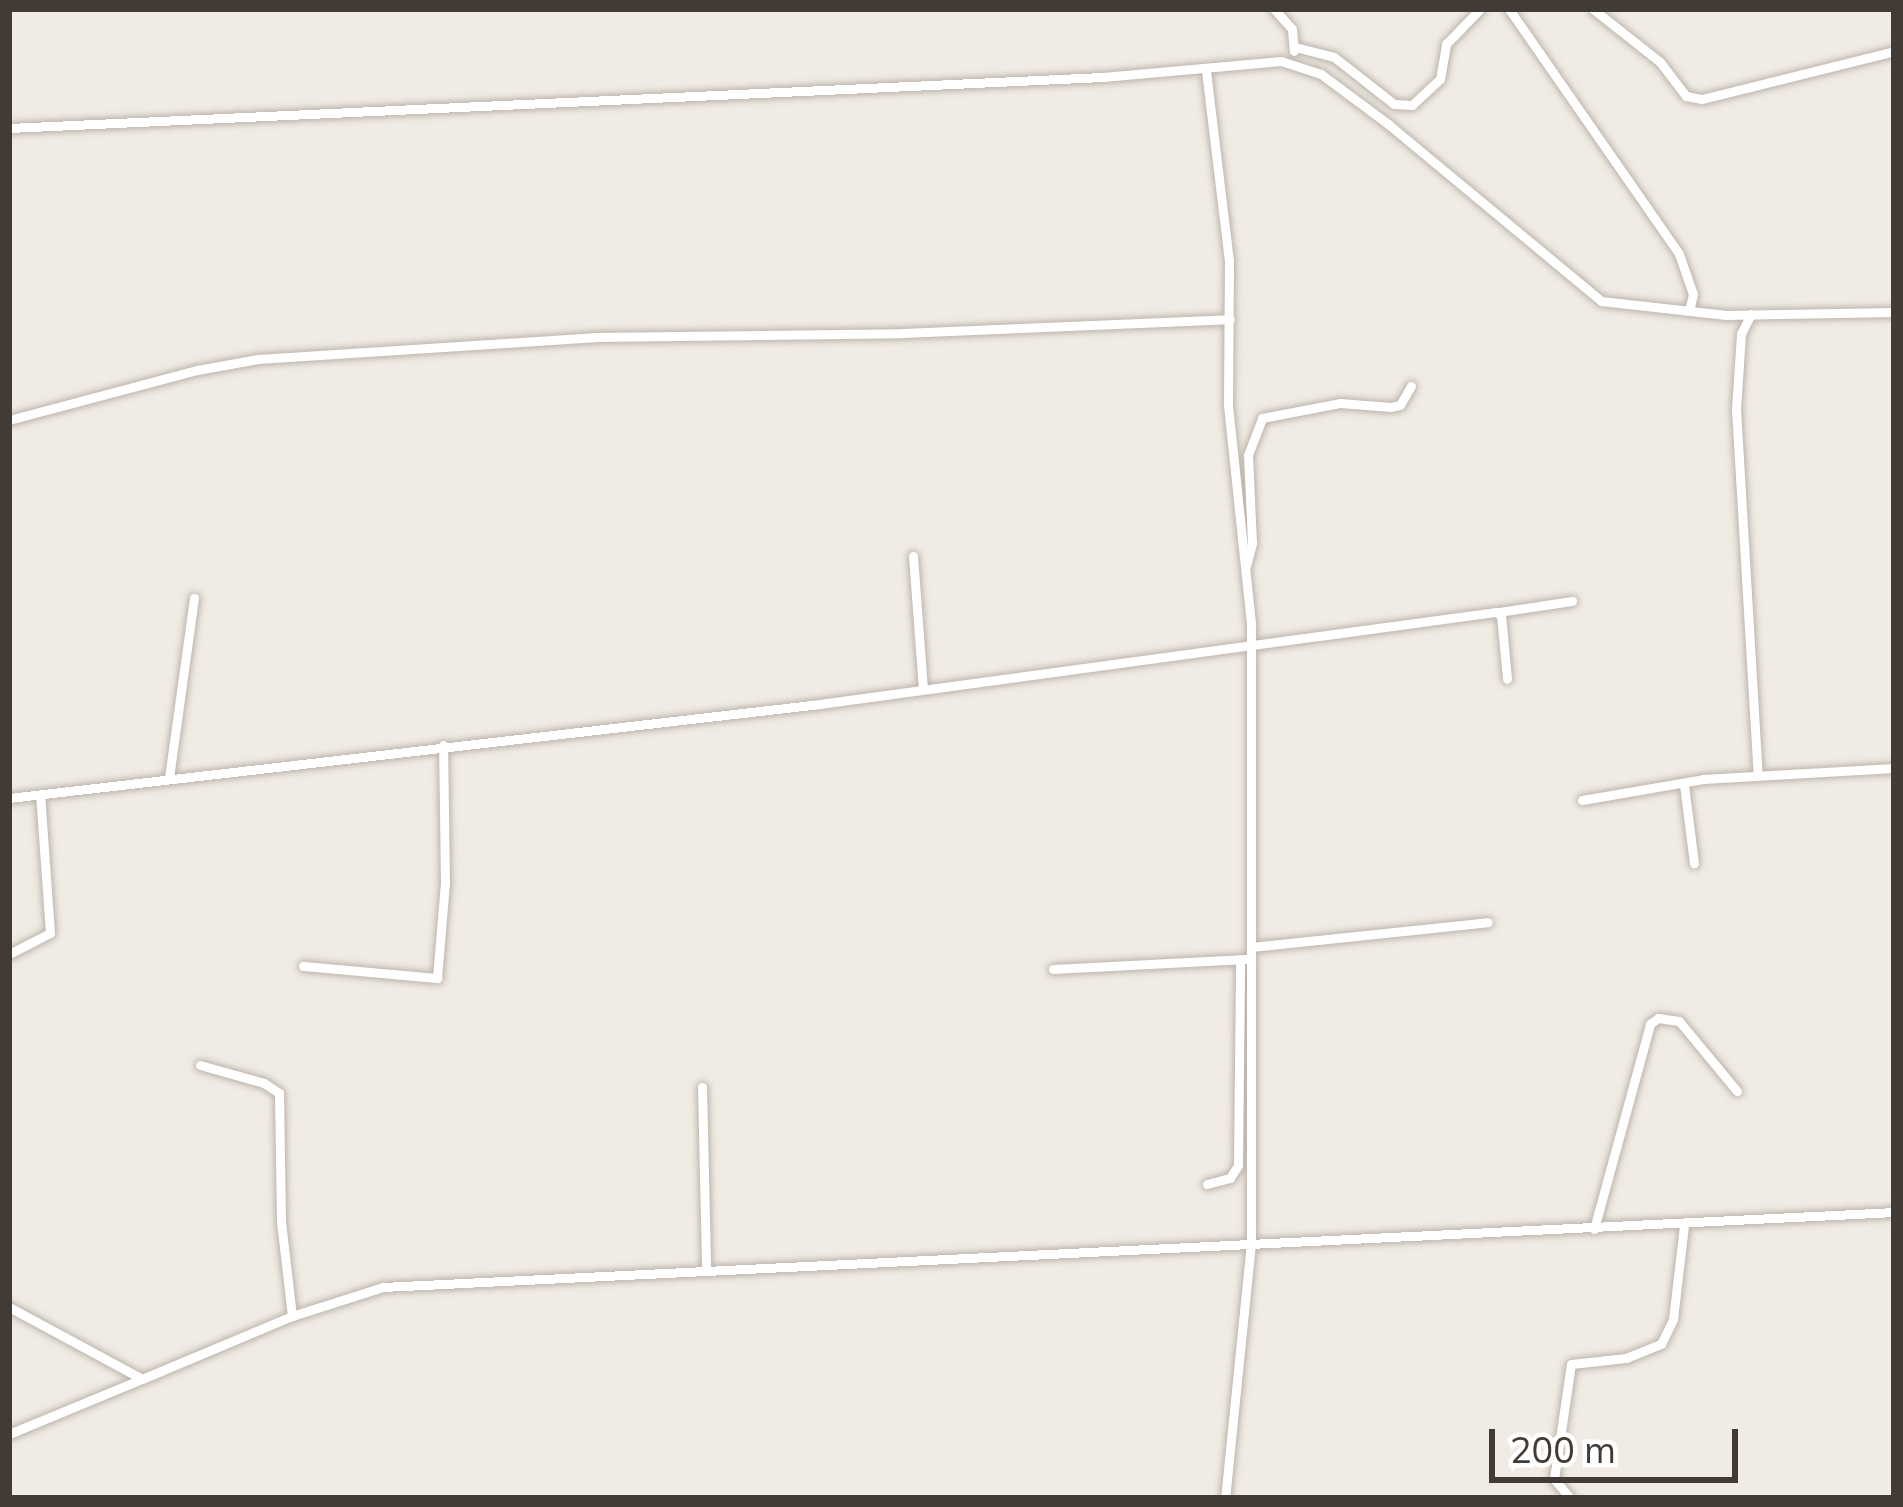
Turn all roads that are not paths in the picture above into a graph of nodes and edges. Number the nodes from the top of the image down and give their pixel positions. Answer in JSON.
{"nodes":[{"id":1,"x":1274,"y":9,"type":"edge"},
{"id":2,"x":1480,"y":9,"type":"edge"},
{"id":3,"x":1509,"y":9,"type":"edge"},
{"id":4,"x":1593,"y":9,"type":"edge"},
{"id":5,"x":1295,"y":47,"type":"junction"},
{"id":6,"x":1894,"y":51,"type":"edge"},
{"id":7,"x":1292,"y":62,"type":"junction"},
{"id":8,"x":1206,"y":71,"type":"junction"},
{"id":9,"x":9,"y":128,"type":"edge"},
{"id":10,"x":1689,"y":311,"type":"junction"},
{"id":11,"x":1894,"y":312,"type":"edge"},
{"id":12,"x":1751,"y":314,"type":"junction"},
{"id":13,"x":1230,"y":319,"type":"junction"},
{"id":14,"x":1411,"y":386,"type":"dead end"},
{"id":15,"x":9,"y":420,"type":"edge"},
{"id":16,"x":913,"y":556,"type":"dead end"},
{"id":17,"x":1244,"y":571,"type":"junction"},
{"id":18,"x":194,"y":598,"type":"dead end"},
{"id":19,"x":1572,"y":601,"type":"dead end"},
{"id":20,"x":1499,"y":612,"type":"junction"},
{"id":21,"x":1250,"y":645,"type":"junction"},
{"id":22,"x":1507,"y":679,"type":"dead end"},
{"id":23,"x":923,"y":689,"type":"junction"},
{"id":24,"x":443,"y":746,"type":"junction"},
{"id":25,"x":1894,"y":768,"type":"edge"},
{"id":26,"x":1758,"y":775,"type":"junction"},
{"id":27,"x":169,"y":778,"type":"junction"},
{"id":28,"x":1684,"y":785,"type":"junction"},
{"id":29,"x":40,"y":794,"type":"junction"},
{"id":30,"x":9,"y":798,"type":"edge"},
{"id":31,"x":1582,"y":800,"type":"dead end"},
{"id":32,"x":1694,"y":863,"type":"dead end"},
{"id":33,"x":1488,"y":922,"type":"dead end"},
{"id":34,"x":9,"y":954,"type":"edge"},
{"id":35,"x":1248,"y":955,"type":"junction"},
{"id":36,"x":303,"y":966,"type":"dead end"},
{"id":37,"x":1053,"y":969,"type":"dead end"},
{"id":38,"x":200,"y":1065,"type":"dead end"},
{"id":39,"x":702,"y":1087,"type":"dead end"},
{"id":40,"x":1737,"y":1091,"type":"dead end"},
{"id":41,"x":1208,"y":1184,"type":"dead end"},
{"id":42,"x":1894,"y":1212,"type":"edge"},
{"id":43,"x":1684,"y":1225,"type":"junction"},
{"id":44,"x":1594,"y":1229,"type":"junction"},
{"id":45,"x":1251,"y":1243,"type":"junction"},
{"id":46,"x":706,"y":1269,"type":"junction"},
{"id":47,"x":9,"y":1307,"type":"edge"},
{"id":48,"x":292,"y":1316,"type":"junction"},
{"id":49,"x":142,"y":1379,"type":"junction"},
{"id":50,"x":9,"y":1434,"type":"edge"},
{"id":51,"x":1225,"y":1498,"type":"edge"},
{"id":52,"x":1570,"y":1498,"type":"edge"}],
"edges":[{"from":1,"to":5,"type":"street"},
{"from":2,"to":5,"type":"street"},
{"from":3,"to":10,"type":"street"},
{"from":4,"to":6,"type":"street"},
{"from":5,"to":7,"type":"street"},
{"from":7,"to":8,"type":"street"},
{"from":7,"to":10,"type":"street"},
{"from":8,"to":9,"type":"street"},
{"from":8,"to":13,"type":"street"},
{"from":10,"to":12,"type":"street"},
{"from":11,"to":12,"type":"street"},
{"from":12,"to":26,"type":"street"},
{"from":13,"to":15,"type":"street"},
{"from":13,"to":17,"type":"street"},
{"from":14,"to":17,"type":"street"},
{"from":16,"to":23,"type":"street"},
{"from":17,"to":21,"type":"street"},
{"from":18,"to":27,"type":"street"},
{"from":19,"to":20,"type":"street"},
{"from":20,"to":21,"type":"street"},
{"from":20,"to":22,"type":"street"},
{"from":21,"to":23,"type":"street"},
{"from":21,"to":35,"type":"street"},
{"from":23,"to":24,"type":"street"},
{"from":24,"to":27,"type":"street"},
{"from":24,"to":36,"type":"street"},
{"from":25,"to":26,"type":"street"},
{"from":26,"to":28,"type":"street"},
{"from":27,"to":29,"type":"street"},
{"from":28,"to":31,"type":"street"},
{"from":28,"to":32,"type":"street"},
{"from":29,"to":30,"type":"street"},
{"from":29,"to":34,"type":"street"},
{"from":33,"to":35,"type":"street"},
{"from":35,"to":37,"type":"street"},
{"from":35,"to":41,"type":"street"},
{"from":35,"to":45,"type":"street"},
{"from":38,"to":48,"type":"street"},
{"from":39,"to":46,"type":"street"},
{"from":40,"to":44,"type":"street"},
{"from":42,"to":43,"type":"street"},
{"from":43,"to":44,"type":"street"},
{"from":43,"to":52,"type":"street"},
{"from":44,"to":45,"type":"street"},
{"from":45,"to":46,"type":"street"},
{"from":45,"to":51,"type":"street"},
{"from":46,"to":48,"type":"street"},
{"from":47,"to":49,"type":"street"},
{"from":48,"to":49,"type":"street"},
{"from":49,"to":50,"type":"street"}]}
